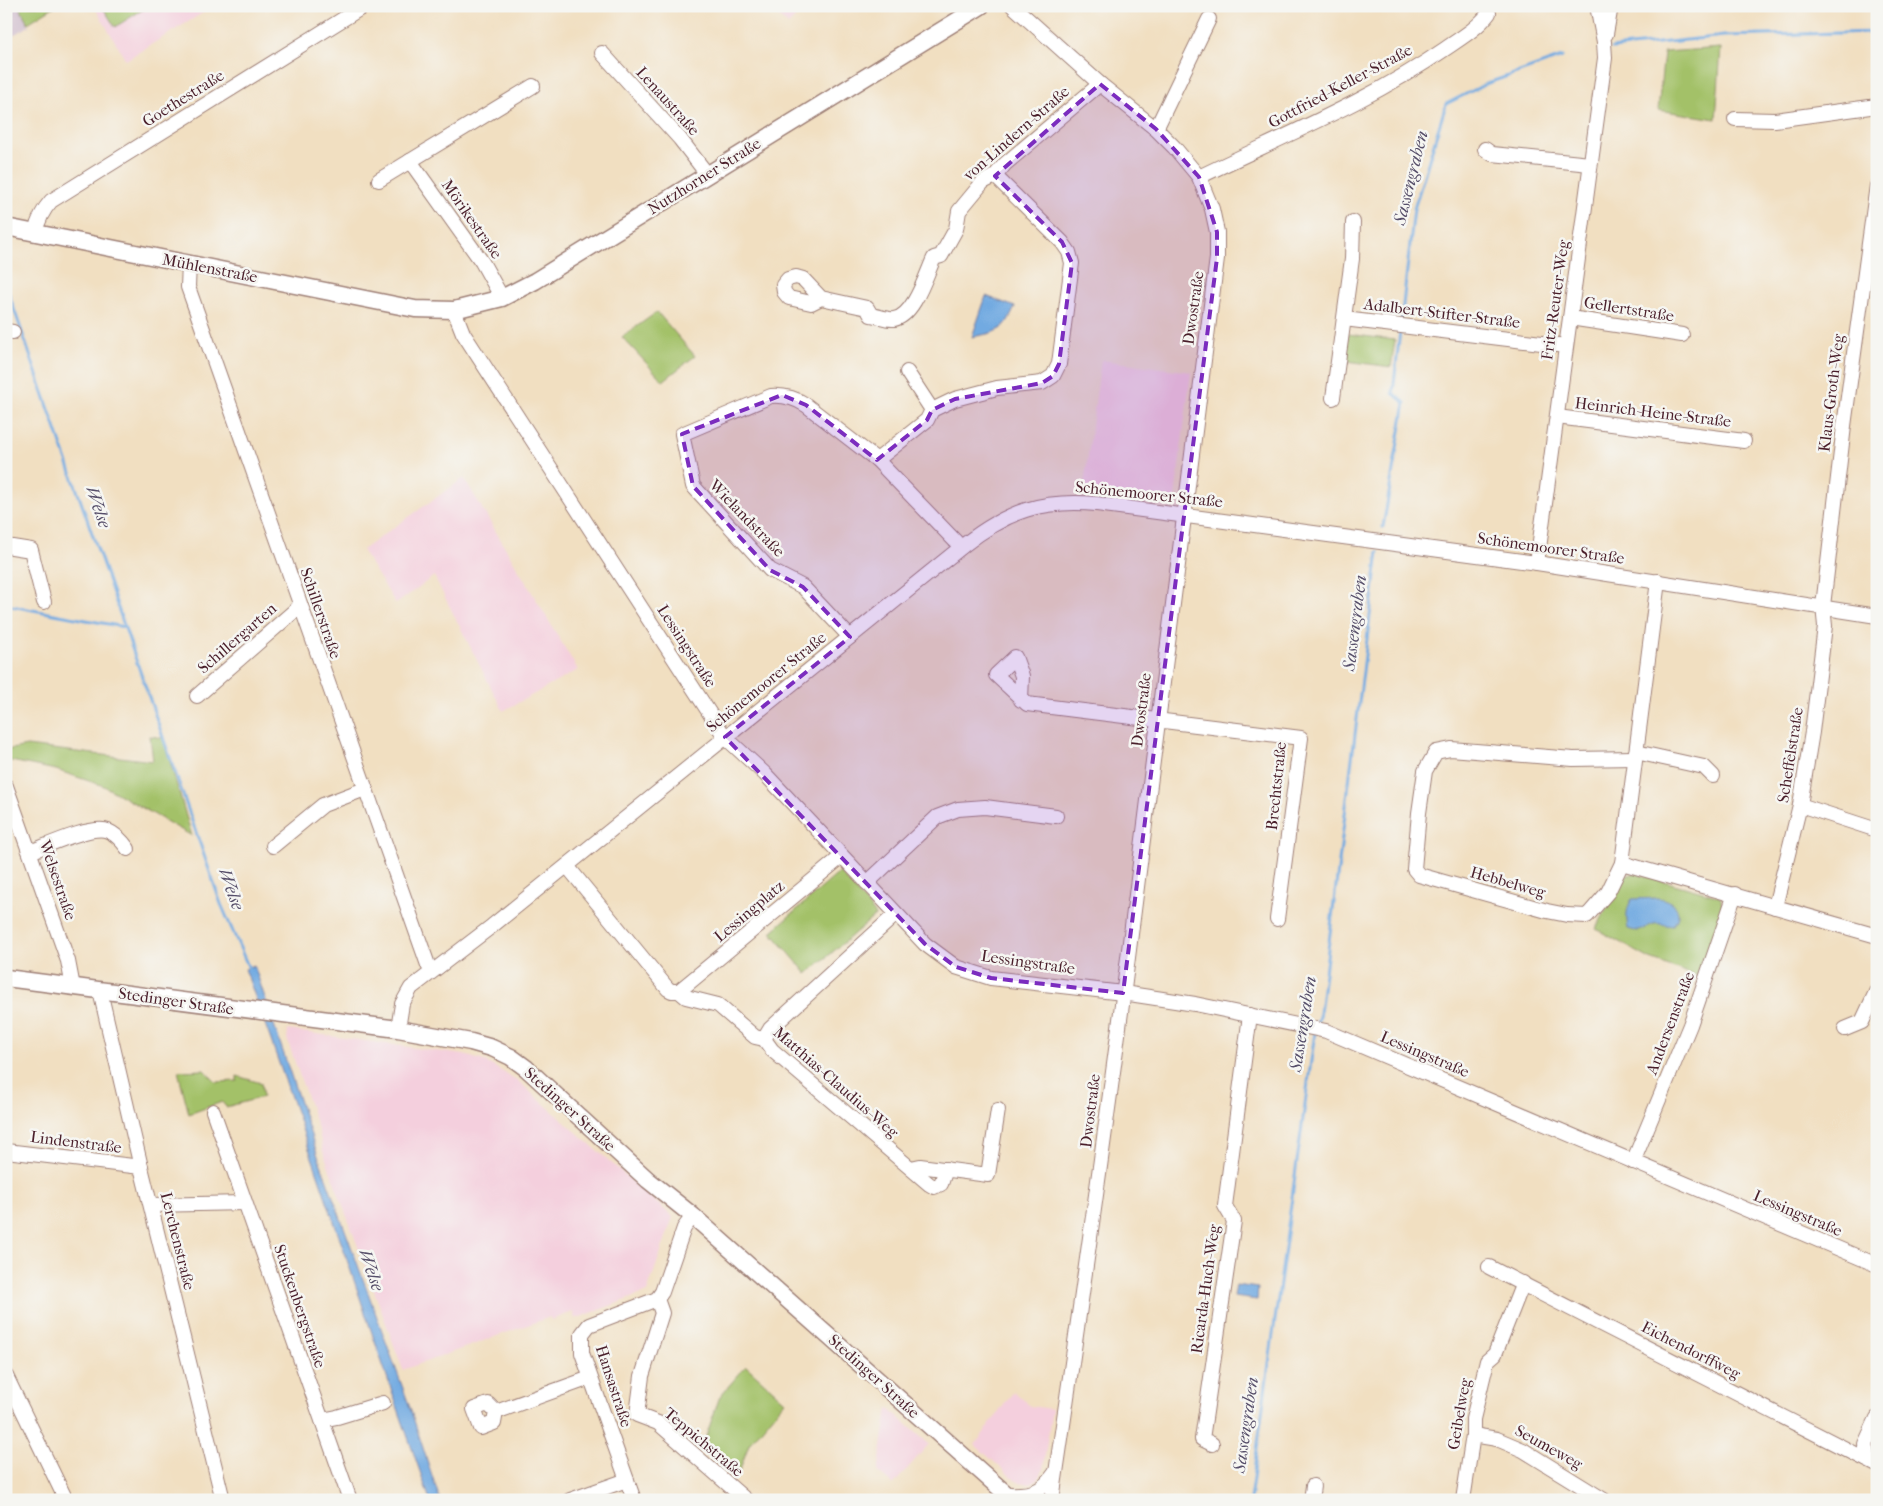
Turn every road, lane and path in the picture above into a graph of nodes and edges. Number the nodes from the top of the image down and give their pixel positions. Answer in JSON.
{"nodes":[{"id":1,"x":364,"y":6,"type":"edge"},
{"id":2,"x":981,"y":6,"type":"edge"},
{"id":3,"x":1012,"y":6,"type":"edge"},
{"id":4,"x":1597,"y":6,"type":"edge"},
{"id":5,"x":1611,"y":6,"type":"edge"},
{"id":6,"x":1489,"y":13,"type":"dead end"},
{"id":7,"x":1209,"y":19,"type":"dead end"},
{"id":8,"x":1604,"y":42,"type":"junction"},
{"id":9,"x":602,"y":53,"type":"dead end"},
{"id":10,"x":1100,"y":84,"type":"junction"},
{"id":11,"x":533,"y":86,"type":"dead end"},
{"id":12,"x":1877,"y":106,"type":"edge"},
{"id":13,"x":1735,"y":119,"type":"dead end"},
{"id":14,"x":1156,"y":129,"type":"junction"},
{"id":15,"x":1485,"y":149,"type":"dead end"},
{"id":16,"x":410,"y":162,"type":"junction"},
{"id":17,"x":1590,"y":164,"type":"junction"},
{"id":18,"x":707,"y":174,"type":"junction"},
{"id":19,"x":995,"y":176,"type":"junction"},
{"id":20,"x":1199,"y":177,"type":"junction"},
{"id":21,"x":379,"y":180,"type":"dead end"},
{"id":22,"x":1877,"y":185,"type":"edge"},
{"id":23,"x":1353,"y":222,"type":"dead end"},
{"id":24,"x":6,"y":227,"type":"edge"},
{"id":25,"x":35,"y":233,"type":"junction"},
{"id":26,"x":189,"y":264,"type":"junction"},
{"id":27,"x":502,"y":298,"type":"junction"},
{"id":28,"x":821,"y":298,"type":"dead end"},
{"id":29,"x":414,"y":309,"type":"joint"},
{"id":30,"x":454,"y":310,"type":"junction"},
{"id":31,"x":1570,"y":318,"type":"junction"},
{"id":32,"x":1344,"y":319,"type":"junction"},
{"id":33,"x":1682,"y":335,"type":"dead end"},
{"id":34,"x":1566,"y":346,"type":"junction"},
{"id":35,"x":907,"y":372,"type":"dead end"},
{"id":36,"x":1333,"y":398,"type":"dead end"},
{"id":37,"x":932,"y":410,"type":"junction"},
{"id":38,"x":1557,"y":417,"type":"junction"},
{"id":39,"x":1744,"y":441,"type":"dead end"},
{"id":40,"x":877,"y":460,"type":"junction"},
{"id":41,"x":1184,"y":515,"type":"junction"},
{"id":42,"x":6,"y":546,"type":"edge"},
{"id":43,"x":961,"y":547,"type":"junction"},
{"id":44,"x":1537,"y":562,"type":"junction"},
{"id":45,"x":1658,"y":581,"type":"junction"},
{"id":46,"x":44,"y":602,"type":"dead end"},
{"id":47,"x":300,"y":606,"type":"junction"},
{"id":48,"x":1823,"y":606,"type":"junction"},
{"id":49,"x":1877,"y":616,"type":"edge"},
{"id":50,"x":850,"y":637,"type":"junction"},
{"id":51,"x":197,"y":696,"type":"dead end"},
{"id":52,"x":1021,"y":700,"type":"dead end"},
{"id":53,"x":1157,"y":720,"type":"junction"},
{"id":54,"x":726,"y":737,"type":"junction"},
{"id":55,"x":1635,"y":755,"type":"junction"},
{"id":56,"x":1713,"y":776,"type":"dead end"},
{"id":57,"x":6,"y":786,"type":"edge"},
{"id":58,"x":365,"y":789,"type":"junction"},
{"id":59,"x":10,"y":805,"type":"edge"},
{"id":60,"x":1800,"y":806,"type":"junction"},
{"id":61,"x":1056,"y":816,"type":"dead end"},
{"id":62,"x":1877,"y":830,"type":"edge"},
{"id":63,"x":273,"y":846,"type":"dead end"},
{"id":64,"x":128,"y":849,"type":"dead end"},
{"id":65,"x":30,"y":852,"type":"junction"},
{"id":66,"x":841,"y":857,"type":"junction"},
{"id":67,"x":1622,"y":863,"type":"junction"},
{"id":68,"x":567,"y":866,"type":"junction"},
{"id":69,"x":867,"y":883,"type":"junction"},
{"id":70,"x":1735,"y":894,"type":"junction"},
{"id":71,"x":1775,"y":907,"type":"junction"},
{"id":72,"x":896,"y":914,"type":"junction"},
{"id":73,"x":1277,"y":919,"type":"dead end"},
{"id":74,"x":1877,"y":936,"type":"edge"},
{"id":75,"x":432,"y":971,"type":"junction"},
{"id":76,"x":6,"y":978,"type":"edge"},
{"id":77,"x":73,"y":987,"type":"junction"},
{"id":78,"x":1877,"y":990,"type":"edge"},
{"id":79,"x":100,"y":991,"type":"junction"},
{"id":80,"x":679,"y":991,"type":"junction"},
{"id":81,"x":1123,"y":993,"type":"junction"},
{"id":82,"x":1250,"y":1015,"type":"junction"},
{"id":83,"x":398,"y":1029,"type":"junction"},
{"id":84,"x":1845,"y":1029,"type":"dead end"},
{"id":85,"x":764,"y":1039,"type":"junction"},
{"id":86,"x":998,"y":1110,"type":"dead end"},
{"id":87,"x":213,"y":1111,"type":"dead end"},
{"id":88,"x":6,"y":1151,"type":"edge"},
{"id":89,"x":1634,"y":1162,"type":"junction"},
{"id":90,"x":141,"y":1167,"type":"junction"},
{"id":91,"x":245,"y":1203,"type":"junction"},
{"id":92,"x":151,"y":1204,"type":"junction"},
{"id":93,"x":693,"y":1216,"type":"junction"},
{"id":94,"x":1877,"y":1265,"type":"edge"},
{"id":95,"x":1490,"y":1267,"type":"dead end"},
{"id":96,"x":1523,"y":1283,"type":"junction"},
{"id":97,"x":657,"y":1299,"type":"junction"},
{"id":98,"x":6,"y":1376,"type":"edge"},
{"id":99,"x":590,"y":1378,"type":"junction"},
{"id":100,"x":383,"y":1403,"type":"dead end"},
{"id":101,"x":496,"y":1412,"type":"dead end"},
{"id":102,"x":637,"y":1415,"type":"joint"},
{"id":103,"x":1877,"y":1418,"type":"edge"},
{"id":104,"x":322,"y":1420,"type":"junction"},
{"id":105,"x":1472,"y":1435,"type":"junction"},
{"id":106,"x":1212,"y":1444,"type":"dead end"},
{"id":107,"x":1872,"y":1462,"type":"edge"},
{"id":108,"x":1056,"y":1472,"type":"junction"},
{"id":109,"x":627,"y":1480,"type":"junction"},
{"id":110,"x":1010,"y":1497,"type":"edge"},
{"id":111,"x":66,"y":1500,"type":"edge"},
{"id":112,"x":223,"y":1500,"type":"edge"},
{"id":113,"x":350,"y":1500,"type":"edge"},
{"id":114,"x":570,"y":1500,"type":"edge"},
{"id":115,"x":634,"y":1500,"type":"edge"},
{"id":116,"x":746,"y":1500,"type":"edge"},
{"id":117,"x":1052,"y":1500,"type":"edge"},
{"id":118,"x":1463,"y":1500,"type":"edge"},
{"id":119,"x":1604,"y":1500,"type":"edge"}],
"edges":[{"from":1,"to":25,"type":"street","name":"Goethestraße"},
{"from":2,"to":18,"type":"main road","name":"Nutzhorner Straße"},
{"from":3,"to":10,"type":"street","name":"Dwostraße"},
{"from":4,"to":8,"type":"street"},
{"from":5,"to":8,"type":"street"},
{"from":6,"to":20,"type":"street","name":"Gottfried-Keller-Straße"},
{"from":7,"to":14,"type":"street"},
{"from":8,"to":17,"type":"street","name":"Fritz-Reuter-Weg"},
{"from":9,"to":18,"type":"street","name":"Lenaustraße"},
{"from":10,"to":14,"type":"street","name":"Dwostraße"},
{"from":10,"to":19,"type":"street","name":"von-Lindern-Straße"},
{"from":11,"to":16,"type":"street"},
{"from":12,"to":13,"type":"street"},
{"from":14,"to":20,"type":"street","name":"Dwostraße"},
{"from":15,"to":17,"type":"street"},
{"from":16,"to":21,"type":"street"},
{"from":16,"to":27,"type":"street","name":"Mörikestraße"},
{"from":17,"to":31,"type":"street","name":"Fritz-Reuter-Weg"},
{"from":18,"to":27,"type":"main road","name":"Nutzhorner Straße"},
{"from":19,"to":28,"type":"street","name":"von-Lindern-Straße"},
{"from":19,"to":37,"type":"street"},
{"from":20,"to":41,"type":"street","name":"Dwostraße"},
{"from":22,"to":48,"type":"street","name":"Klaus-Groth-Weg"},
{"from":23,"to":32,"type":"street","name":"Adalbert-Stifter-Straße"},
{"from":24,"to":25,"type":"main road","name":"Mühlenstraße"},
{"from":25,"to":26,"type":"main road","name":"Mühlenstraße"},
{"from":26,"to":29,"type":"main road","name":"Mühlenstraße"},
{"from":26,"to":47,"type":"street","name":"Schillerstraße"},
{"from":27,"to":30,"type":"main road","name":"Nutzhorner Straße"},
{"from":29,"to":30,"type":"main road","name":"Nutzhorner Straße"},
{"from":30,"to":54,"type":"street","name":"Lessingstraße"},
{"from":31,"to":33,"type":"street","name":"Gellertstraße"},
{"from":31,"to":34,"type":"street","name":"Fritz-Reuter-Weg"},
{"from":32,"to":34,"type":"street","name":"Adalbert-Stifter-Straße"},
{"from":32,"to":36,"type":"street","name":"Adalbert-Stifter-Straße"},
{"from":34,"to":38,"type":"street","name":"Fritz-Reuter-Weg"},
{"from":35,"to":37,"type":"street"},
{"from":37,"to":40,"type":"street"},
{"from":38,"to":39,"type":"street","name":"Heinrich-Heine-Straße"},
{"from":38,"to":44,"type":"street","name":"Fritz-Reuter-Weg"},
{"from":40,"to":43,"type":"street","name":"Wielandstraße"},
{"from":40,"to":50,"type":"street","name":"Wielandstraße"},
{"from":41,"to":43,"type":"street","name":"Schönemoorer Straße"},
{"from":41,"to":44,"type":"street","name":"Schönemoorer Straße"},
{"from":41,"to":53,"type":"street","name":"Dwostraße"},
{"from":42,"to":46,"type":"street"},
{"from":43,"to":50,"type":"street","name":"Schönemoorer Straße"},
{"from":44,"to":45,"type":"street","name":"Schönemoorer Straße"},
{"from":45,"to":48,"type":"street","name":"Schönemoorer Straße"},
{"from":45,"to":55,"type":"street"},
{"from":47,"to":51,"type":"street","name":"Schillergarten"},
{"from":47,"to":58,"type":"street","name":"Schillerstraße"},
{"from":48,"to":49,"type":"street","name":"Schönemoorer Straße"},
{"from":48,"to":60,"type":"street","name":"Scheffelstraße"},
{"from":50,"to":54,"type":"street","name":"Schönemoorer Straße"},
{"from":52,"to":53,"type":"street"},
{"from":53,"to":73,"type":"street","name":"Brechtstraße"},
{"from":53,"to":81,"type":"street","name":"Dwostraße"},
{"from":54,"to":66,"type":"street","name":"Lessingstraße"},
{"from":54,"to":68,"type":"street","name":"Schönemoorer Straße"},
{"from":55,"to":56,"type":"street"},
{"from":55,"to":67,"type":"street"},
{"from":55,"to":67,"type":"street","name":"Hebbelweg"},
{"from":57,"to":59,"type":"street","name":"Welsestraße"},
{"from":58,"to":63,"type":"street"},
{"from":58,"to":75,"type":"street","name":"Schillerstraße"},
{"from":59,"to":65,"type":"street","name":"Welsestraße"},
{"from":60,"to":62,"type":"street"},
{"from":60,"to":71,"type":"street","name":"Scheffelstraße"},
{"from":61,"to":69,"type":"street"},
{"from":64,"to":65,"type":"street"},
{"from":65,"to":77,"type":"street","name":"Welsestraße"},
{"from":66,"to":69,"type":"street","name":"Lessingstraße"},
{"from":66,"to":80,"type":"street","name":"Lessingplatz"},
{"from":67,"to":70,"type":"street"},
{"from":68,"to":75,"type":"street","name":"Schönemoorer Straße"},
{"from":68,"to":80,"type":"street","name":"Matthias-Claudius-Weg"},
{"from":69,"to":72,"type":"street","name":"Lessingstraße"},
{"from":70,"to":71,"type":"street"},
{"from":70,"to":89,"type":"street","name":"Andersenstraße"},
{"from":71,"to":74,"type":"street"},
{"from":72,"to":81,"type":"street","name":"Lessingstraße"},
{"from":72,"to":85,"type":"street"},
{"from":75,"to":83,"type":"street","name":"Schönemoorer Straße"},
{"from":76,"to":77,"type":"main road","name":"Stedinger Straße"},
{"from":77,"to":79,"type":"main road","name":"Stedinger Straße"},
{"from":78,"to":84,"type":"street"},
{"from":79,"to":83,"type":"main road","name":"Stedinger Straße"},
{"from":79,"to":90,"type":"street","name":"Lerchenstraße"},
{"from":80,"to":85,"type":"street","name":"Matthias-Claudius-Weg"},
{"from":81,"to":82,"type":"street","name":"Lessingstraße"},
{"from":81,"to":108,"type":"street","name":"Dwostraße"},
{"from":82,"to":89,"type":"street","name":"Lessingstraße"},
{"from":82,"to":106,"type":"street","name":"Ricarda-Huch-Weg"},
{"from":83,"to":93,"type":"main road","name":"Stedinger Straße"},
{"from":85,"to":86,"type":"street","name":"Matthias-Claudius-Weg"},
{"from":87,"to":91,"type":"street","name":"Stuckenbergstraße"},
{"from":88,"to":90,"type":"street","name":"Lindenstraße"},
{"from":89,"to":94,"type":"street","name":"Lessingstraße"},
{"from":90,"to":92,"type":"street","name":"Lerchenstraße"},
{"from":91,"to":92,"type":"street"},
{"from":91,"to":104,"type":"street","name":"Stuckenbergstraße"},
{"from":92,"to":112,"type":"street","name":"Lerchenstraße"},
{"from":93,"to":97,"type":"street","name":"Hansastraße"},
{"from":93,"to":110,"type":"main road","name":"Stedinger Straße"},
{"from":95,"to":96,"type":"street","name":"Eichendorffweg"},
{"from":96,"to":105,"type":"street","name":"Geibelweg"},
{"from":96,"to":107,"type":"street","name":"Eichendorffweg"},
{"from":97,"to":99,"type":"street","name":"Hansastraße"},
{"from":97,"to":102,"type":"street","name":"Hansastraße"},
{"from":98,"to":111,"type":"street"},
{"from":99,"to":101,"type":"street"},
{"from":99,"to":109,"type":"street","name":"Hansastraße"},
{"from":100,"to":104,"type":"street"},
{"from":102,"to":116,"type":"street","name":"Teppichstraße"},
{"from":103,"to":107,"type":"street"},
{"from":104,"to":113,"type":"street","name":"Stuckenbergstraße"},
{"from":105,"to":118,"type":"street","name":"Geibelweg"},
{"from":105,"to":119,"type":"street","name":"Seumeweg"},
{"from":108,"to":110,"type":"street"},
{"from":108,"to":117,"type":"street","name":"Dwostraße"},
{"from":109,"to":114,"type":"street"},
{"from":109,"to":115,"type":"street","name":"Hansastraße"}]}
